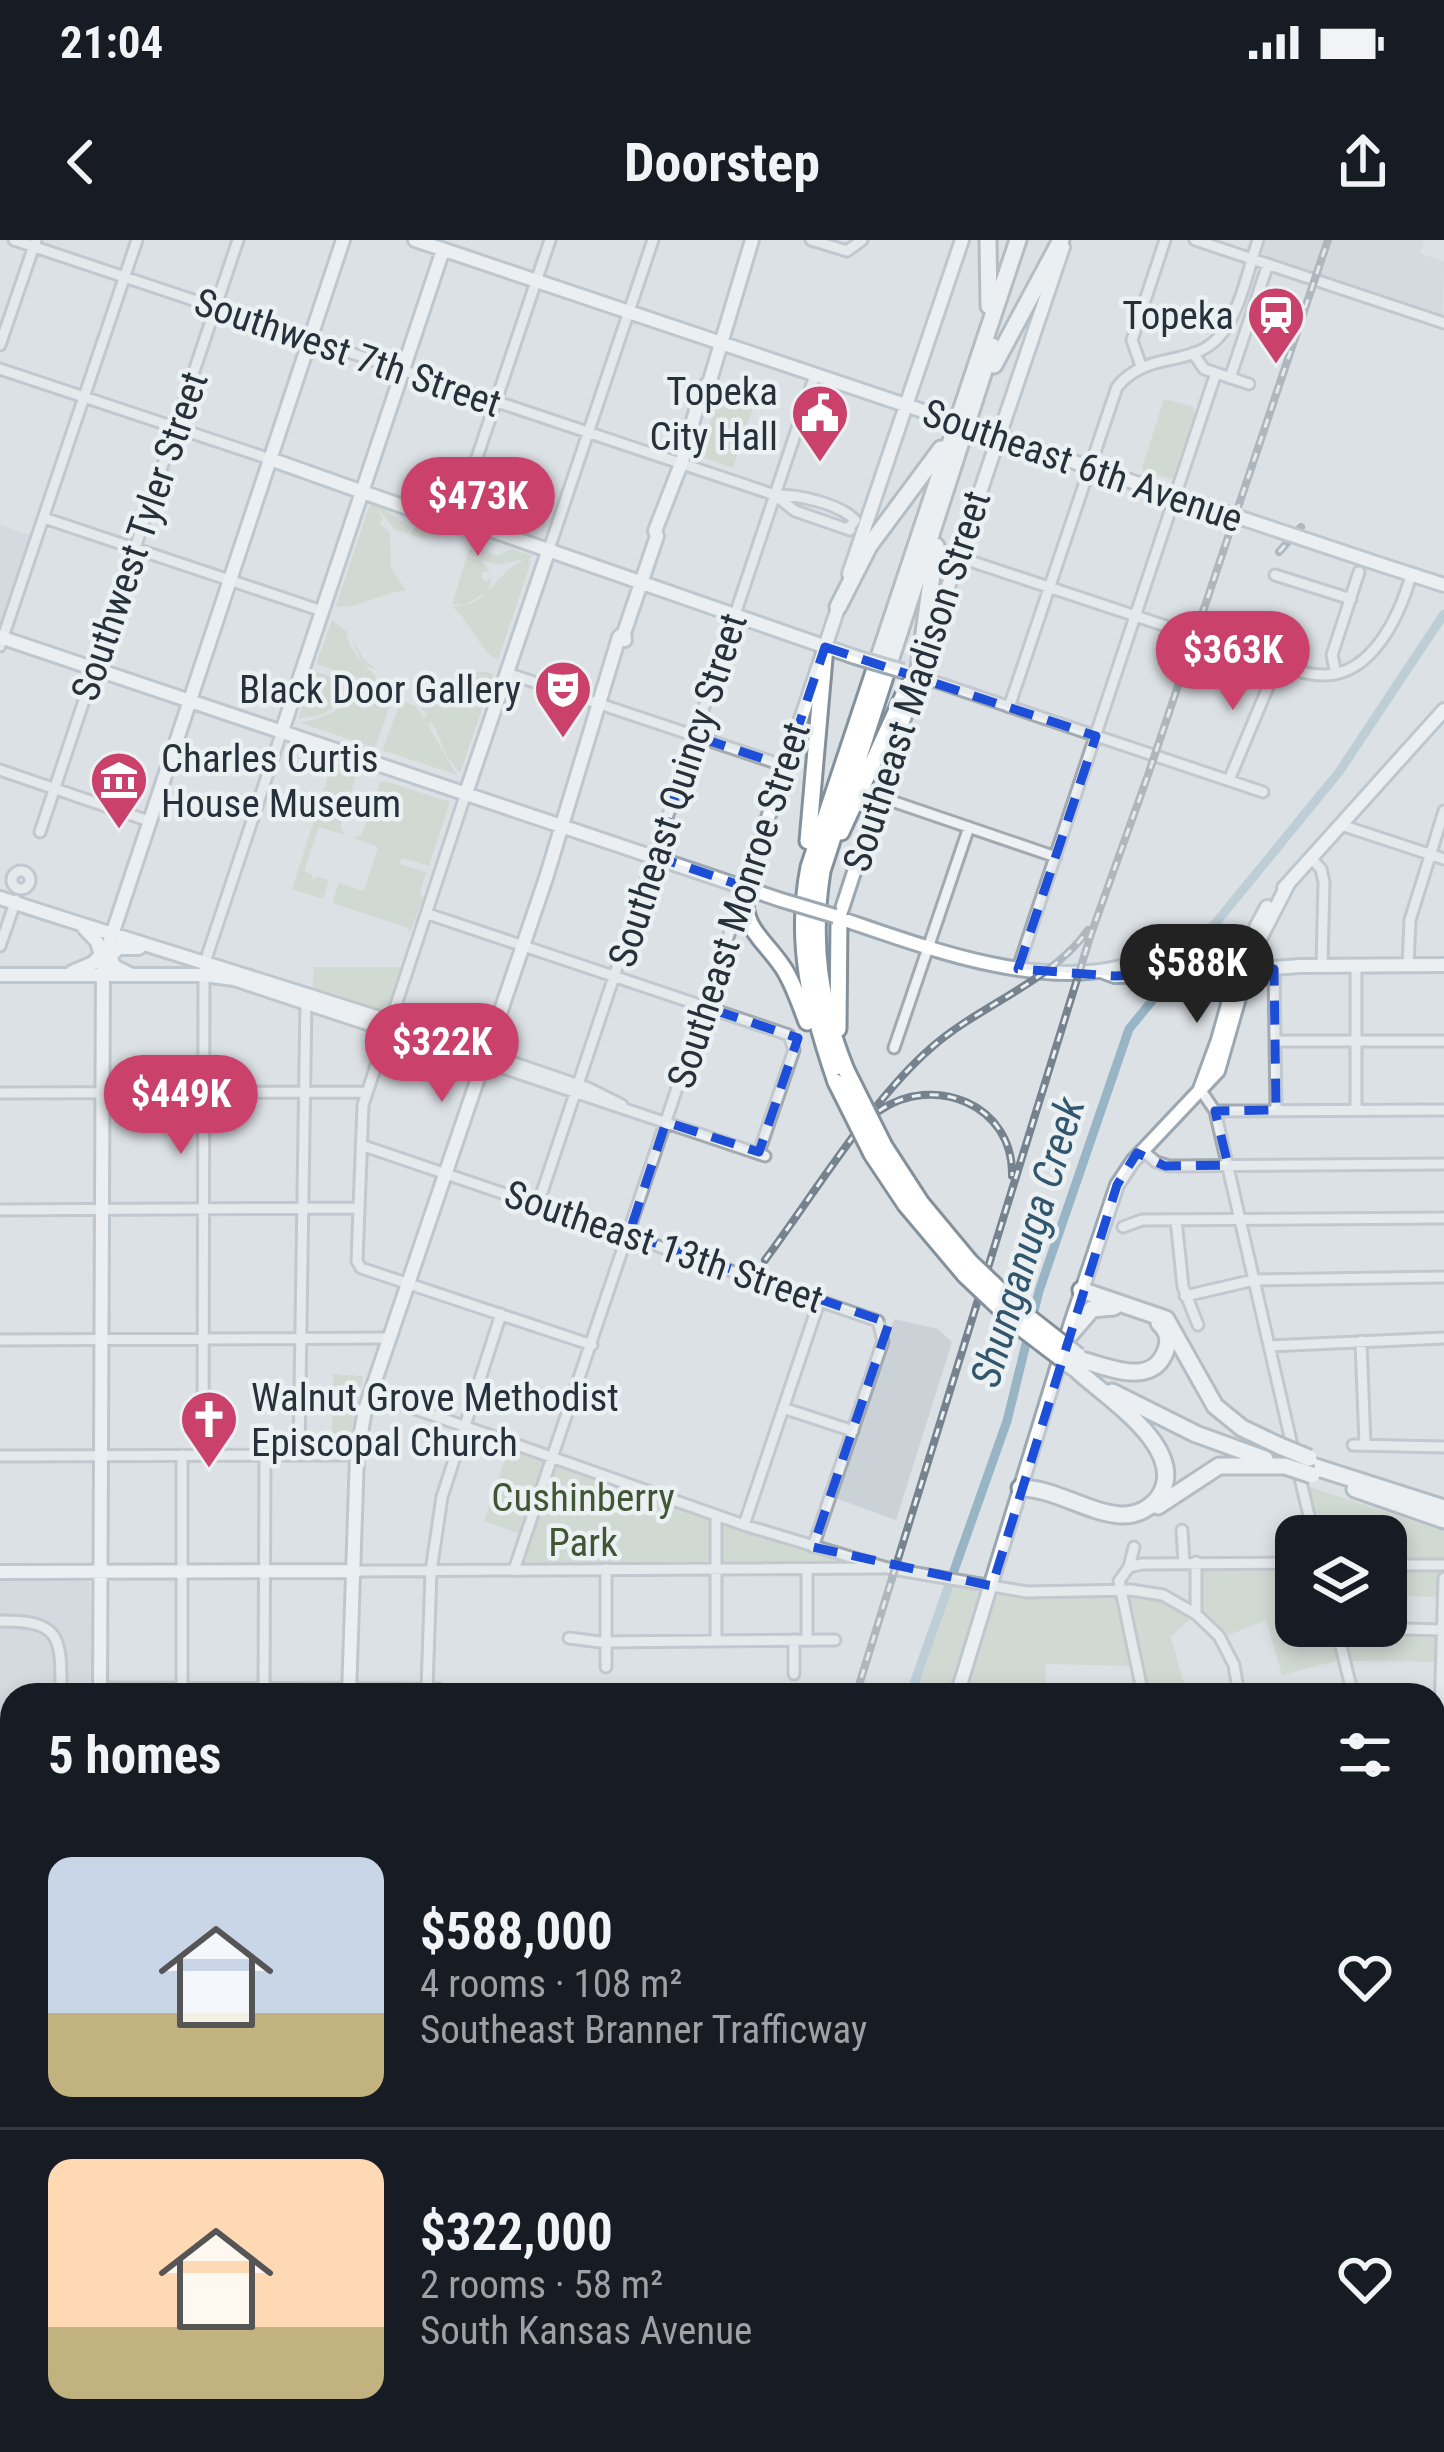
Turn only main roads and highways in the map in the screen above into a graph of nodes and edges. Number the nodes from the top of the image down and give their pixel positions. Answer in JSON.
{"nodes":[{"id":1,"x":343,"y":240,"type":"edge"},
{"id":2,"x":415,"y":240,"type":"edge"},
{"id":3,"x":756,"y":240,"type":"edge"},
{"id":4,"x":962,"y":240,"type":"edge"},
{"id":5,"x":988,"y":240,"type":"edge"},
{"id":6,"x":1022,"y":240,"type":"edge"},
{"id":7,"x":1063,"y":240,"type":"edge"},
{"id":8,"x":445,"y":245,"type":"edge"},
{"id":9,"x":986,"y":333,"type":"junction"},
{"id":10,"x":722,"y":343,"type":"junction"},
{"id":11,"x":906,"y":405,"type":"junction"},
{"id":12,"x":973,"y":411,"type":"junction"},
{"id":13,"x":952,"y":431,"type":"junction"},
{"id":14,"x":998,"y":436,"type":"junction"},
{"id":15,"x":270,"y":459,"type":"junction"},
{"id":16,"x":949,"y":482,"type":"junction"},
{"id":17,"x":362,"y":491,"type":"junction"},
{"id":18,"x":548,"y":552,"type":"junction"},
{"id":19,"x":1438,"y":583,"type":"edge"},
{"id":20,"x":641,"y":584,"type":"junction"},
{"id":21,"x":838,"y":607,"type":"junction"},
{"id":22,"x":1,"y":640,"type":"edge"},
{"id":23,"x":825,"y":646,"type":"junction"},
{"id":24,"x":910,"y":673,"type":"junction"},
{"id":25,"x":189,"y":700,"type":"junction"},
{"id":26,"x":1444,"y":710,"type":"edge"},
{"id":27,"x":282,"y":731,"type":"junction"},
{"id":28,"x":466,"y":793,"type":"junction"},
{"id":29,"x":561,"y":825,"type":"junction"},
{"id":30,"x":745,"y":887,"type":"junction"},
{"id":31,"x":812,"y":890,"type":"junction"},
{"id":32,"x":0,"y":898,"type":"edge"},
{"id":33,"x":837,"y":917,"type":"junction"},
{"id":34,"x":79,"y":924,"type":"junction"},
{"id":35,"x":107,"y":951,"type":"junction"},
{"id":36,"x":1444,"y":965,"type":"edge"},
{"id":37,"x":204,"y":970,"type":"junction"},
{"id":38,"x":1241,"y":971,"type":"junction"},
{"id":39,"x":0,"y":975,"type":"edge"},
{"id":40,"x":59,"y":976,"type":"junction"},
{"id":41,"x":137,"y":976,"type":"junction"},
{"id":42,"x":101,"y":977,"type":"junction"},
{"id":43,"x":836,"y":1046,"type":"junction"},
{"id":44,"x":483,"y":1057,"type":"junction"},
{"id":45,"x":829,"y":1063,"type":"junction"},
{"id":46,"x":841,"y":1076,"type":"junction"},
{"id":47,"x":1080,"y":1293,"type":"junction"},
{"id":48,"x":1115,"y":1307,"type":"junction"},
{"id":49,"x":1066,"y":1339,"type":"junction"},
{"id":50,"x":1079,"y":1364,"type":"junction"},
{"id":51,"x":1283,"y":1456,"type":"junction"},
{"id":52,"x":1310,"y":1466,"type":"junction"},
{"id":53,"x":1020,"y":1489,"type":"junction"},
{"id":54,"x":1444,"y":1508,"type":"edge"},
{"id":55,"x":1444,"y":1520,"type":"edge"},
{"id":56,"x":100,"y":1571,"type":"junction"},
{"id":57,"x":355,"y":1571,"type":"junction"},
{"id":58,"x":0,"y":1572,"type":"edge"},
{"id":59,"x":100,"y":1683,"type":"edge"},
{"id":60,"x":349,"y":1683,"type":"edge"},
{"id":61,"x":961,"y":1683,"type":"edge"}],
"edges":[{"from":1,"to":15,"type":"main road"},
{"from":2,"to":8,"type":"main road","name":"Southeast 6th Avenue"},
{"from":3,"to":10,"type":"main road"},
{"from":4,"to":11,"type":"main road","name":"Southeast Monroe Street"},
{"from":5,"to":9,"type":"highway"},
{"from":6,"to":9,"type":"highway"},
{"from":6,"to":12,"type":"highway"},
{"from":7,"to":12,"type":"highway"},
{"from":7,"to":14,"type":"main road","name":"Southeast Madison Street"},
{"from":8,"to":10,"type":"main road","name":"Southeast 6th Avenue"},
{"from":8,"to":17,"type":"main road"},
{"from":9,"to":13,"type":"highway"},
{"from":10,"to":11,"type":"main road","name":"Southeast 6th Avenue"},
{"from":10,"to":20,"type":"main road"},
{"from":11,"to":14,"type":"main road","name":"Southeast 6th Avenue","bridge":true},
{"from":11,"to":21,"type":"main road","name":"Southeast Monroe Street"},
{"from":12,"to":16,"type":"highway"},
{"from":13,"to":21,"type":"highway"},
{"from":13,"to":31,"type":"highway"},
{"from":14,"to":19,"type":"main road","name":"Southeast 6th Avenue","bridge":true},
{"from":14,"to":24,"type":"main road","name":"Southeast Madison Street"},
{"from":15,"to":17,"type":"main road"},
{"from":15,"to":25,"type":"main road"},
{"from":16,"to":24,"type":"highway"},
{"from":16,"to":31,"type":"highway"},
{"from":17,"to":18,"type":"main road"},
{"from":17,"to":27,"type":"main road"},
{"from":18,"to":20,"type":"main road"},
{"from":18,"to":28,"type":"main road"},
{"from":20,"to":23,"type":"main road"},
{"from":20,"to":29,"type":"main road"},
{"from":21,"to":23,"type":"main road","name":"Southeast Monroe Street"},
{"from":22,"to":25,"type":"main road"},
{"from":23,"to":24,"type":"main road","bridge":true},
{"from":23,"to":30,"type":"main road","name":"Southeast Monroe Street"},
{"from":23,"to":31,"type":"highway"},
{"from":24,"to":31,"type":"highway"},
{"from":24,"to":33,"type":"main road","name":"Southeast Madison Street"},
{"from":25,"to":27,"type":"main road"},
{"from":25,"to":35,"type":"main road"},
{"from":26,"to":38,"type":"main road"},
{"from":27,"to":28,"type":"main road"},
{"from":28,"to":29,"type":"main road"},
{"from":29,"to":30,"type":"main road"},
{"from":29,"to":44,"type":"main road"},
{"from":30,"to":33,"type":"main road","bridge":true},
{"from":30,"to":45,"type":"highway"},
{"from":31,"to":43,"type":"highway"},
{"from":31,"to":45,"type":"highway"},
{"from":32,"to":34,"type":"main road"},
{"from":33,"to":38,"type":"main road"},
{"from":33,"to":43,"type":"highway"},
{"from":34,"to":35,"type":"main road"},
{"from":34,"to":35,"type":"main road"},
{"from":35,"to":37,"type":"main road"},
{"from":35,"to":40,"type":"main road"},
{"from":35,"to":41,"type":"main road"},
{"from":35,"to":42,"type":"main road"},
{"from":36,"to":38,"type":"main road"},
{"from":37,"to":41,"type":"main road"},
{"from":37,"to":44,"type":"main road"},
{"from":38,"to":47,"type":"main road"},
{"from":39,"to":40,"type":"main road"},
{"from":40,"to":42,"type":"main road"},
{"from":41,"to":42,"type":"main road"},
{"from":42,"to":56,"type":"main road"},
{"from":43,"to":46,"type":"highway"},
{"from":44,"to":57,"type":"main road"},
{"from":45,"to":46,"type":"highway"},
{"from":46,"to":50,"type":"highway","bridge":true},
{"from":47,"to":48,"type":"highway"},
{"from":47,"to":49,"type":"main road"},
{"from":47,"to":51,"type":"highway"},
{"from":48,"to":49,"type":"highway"},
{"from":48,"to":50,"type":"highway"},
{"from":49,"to":53,"type":"main road"},
{"from":50,"to":51,"type":"highway"},
{"from":50,"to":53,"type":"highway"},
{"from":51,"to":52,"type":"highway","bridge":true},
{"from":51,"to":53,"type":"highway"},
{"from":52,"to":54,"type":"highway"},
{"from":52,"to":55,"type":"highway"},
{"from":53,"to":61,"type":"main road"},
{"from":56,"to":57,"type":"main road"},
{"from":56,"to":58,"type":"main road"},
{"from":56,"to":59,"type":"main road"},
{"from":57,"to":60,"type":"main road"}]}
